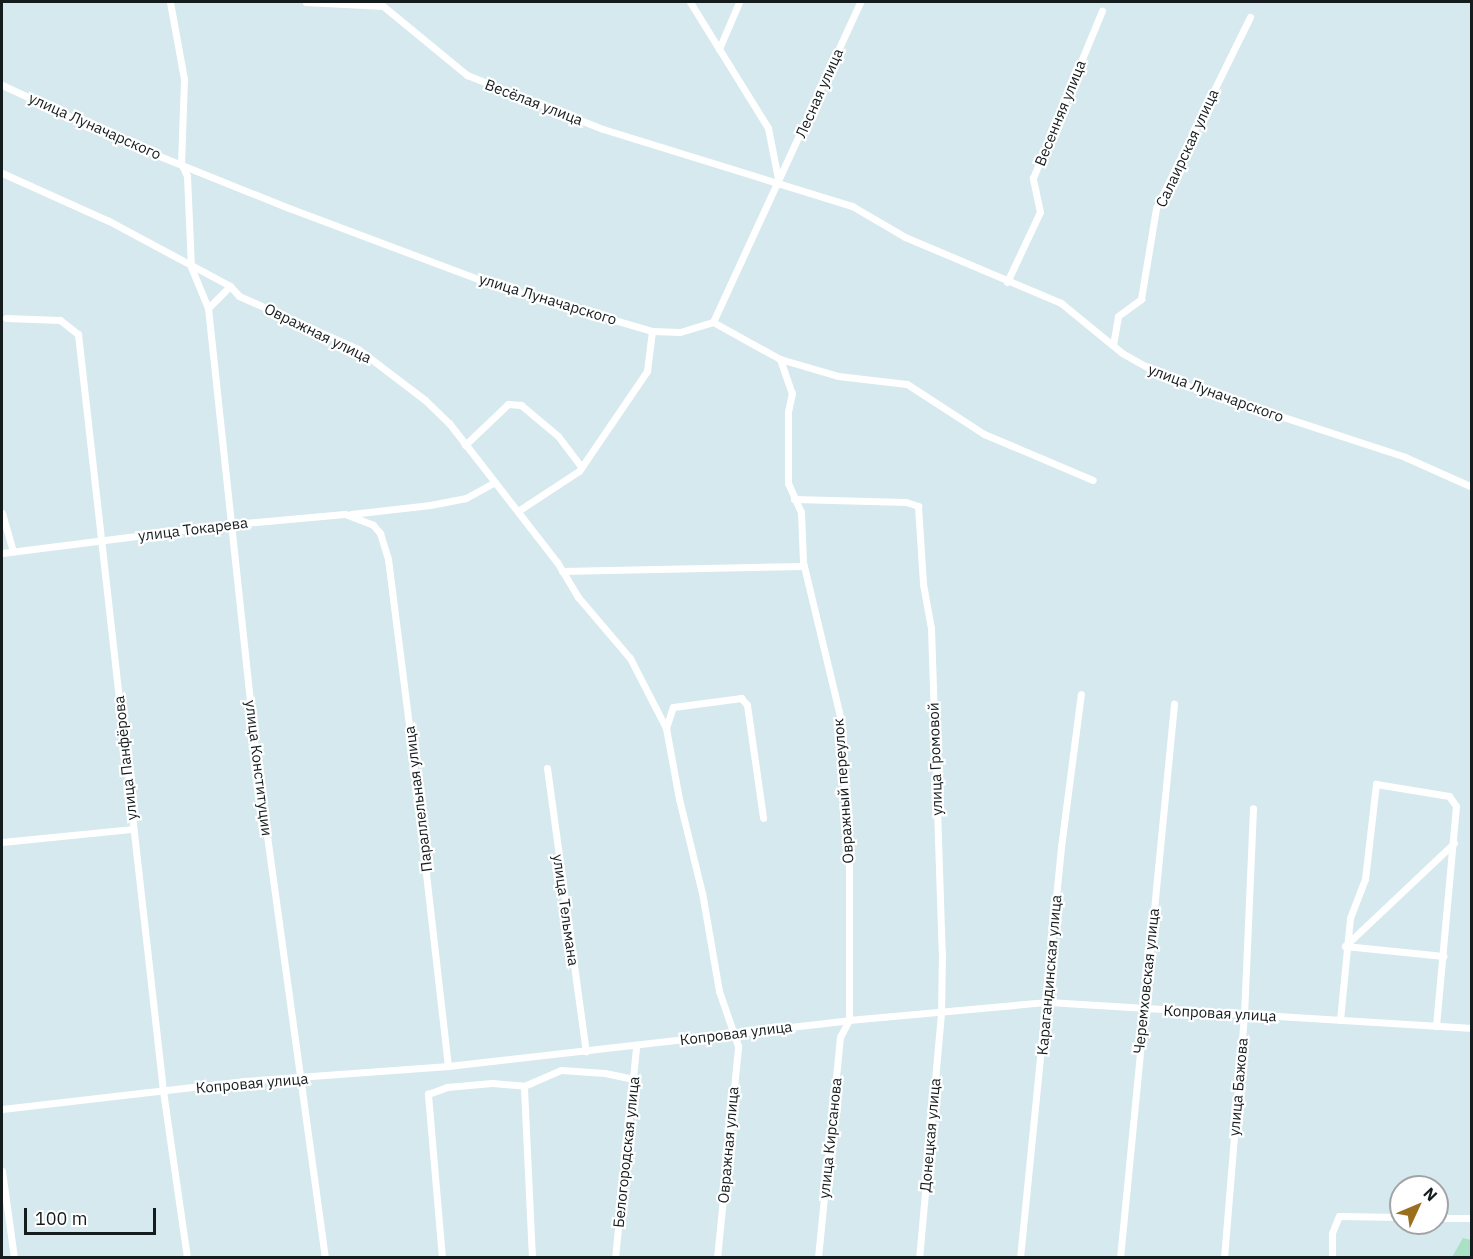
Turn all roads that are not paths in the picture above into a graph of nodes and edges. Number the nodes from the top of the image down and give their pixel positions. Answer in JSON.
{"nodes":[{"id":1,"x":170,"y":2,"type":"edge"},
{"id":2,"x":306,"y":2,"type":"edge"},
{"id":3,"x":690,"y":2,"type":"edge"},
{"id":4,"x":739,"y":2,"type":"edge"},
{"id":5,"x":860,"y":2,"type":"edge"},
{"id":6,"x":1102,"y":11,"type":"dead end"},
{"id":7,"x":1250,"y":17,"type":"dead end"},
{"id":8,"x":719,"y":49,"type":"junction"},
{"id":9,"x":2,"y":85,"type":"edge"},
{"id":10,"x":181,"y":163,"type":"junction"},
{"id":11,"x":2,"y":173,"type":"edge"},
{"id":12,"x":779,"y":184,"type":"junction"},
{"id":13,"x":191,"y":267,"type":"junction"},
{"id":14,"x":1007,"y":282,"type":"junction"},
{"id":15,"x":230,"y":286,"type":"junction"},
{"id":16,"x":208,"y":308,"type":"junction"},
{"id":17,"x":6,"y":318,"type":"dead end"},
{"id":18,"x":713,"y":322,"type":"junction"},
{"id":19,"x":652,"y":331,"type":"junction"},
{"id":20,"x":1113,"y":345,"type":"junction"},
{"id":21,"x":780,"y":359,"type":"junction"},
{"id":22,"x":465,"y":446,"type":"junction"},
{"id":23,"x":581,"y":467,"type":"junction"},
{"id":24,"x":1093,"y":480,"type":"dead end"},
{"id":25,"x":493,"y":483,"type":"junction"},
{"id":26,"x":1472,"y":487,"type":"edge"},
{"id":27,"x":794,"y":499,"type":"junction"},
{"id":28,"x":518,"y":511,"type":"junction"},
{"id":29,"x":2,"y":513,"type":"edge"},
{"id":30,"x":345,"y":514,"type":"junction"},
{"id":31,"x":233,"y":524,"type":"junction"},
{"id":32,"x":380,"y":533,"type":"joint"},
{"id":33,"x":100,"y":540,"type":"junction"},
{"id":34,"x":13,"y":551,"type":"junction"},
{"id":35,"x":2,"y":553,"type":"edge"},
{"id":36,"x":803,"y":564,"type":"junction"},
{"id":37,"x":562,"y":571,"type":"junction"},
{"id":38,"x":1081,"y":694,"type":"dead end"},
{"id":39,"x":1174,"y":704,"type":"dead end"},
{"id":40,"x":666,"y":728,"type":"junction"},
{"id":41,"x":547,"y":768,"type":"dead end"},
{"id":42,"x":1253,"y":808,"type":"dead end"},
{"id":43,"x":763,"y":818,"type":"dead end"},
{"id":44,"x":133,"y":829,"type":"junction"},
{"id":45,"x":2,"y":842,"type":"edge"},
{"id":46,"x":1454,"y":843,"type":"junction"},
{"id":47,"x":1345,"y":946,"type":"junction"},
{"id":48,"x":1443,"y":956,"type":"junction"},
{"id":49,"x":1048,"y":1002,"type":"junction"},
{"id":50,"x":1142,"y":1009,"type":"junction"},
{"id":51,"x":941,"y":1013,"type":"junction"},
{"id":52,"x":1244,"y":1015,"type":"junction"},
{"id":53,"x":849,"y":1020,"type":"junction"},
{"id":54,"x":1340,"y":1020,"type":"junction"},
{"id":55,"x":1436,"y":1026,"type":"junction"},
{"id":56,"x":1472,"y":1028,"type":"edge"},
{"id":57,"x":735,"y":1032,"type":"junction"},
{"id":58,"x":636,"y":1046,"type":"junction"},
{"id":59,"x":586,"y":1051,"type":"junction"},
{"id":60,"x":448,"y":1066,"type":"junction"},
{"id":61,"x":301,"y":1078,"type":"junction"},
{"id":62,"x":633,"y":1079,"type":"junction"},
{"id":63,"x":524,"y":1086,"type":"junction"},
{"id":64,"x":163,"y":1091,"type":"junction"},
{"id":65,"x":2,"y":1109,"type":"edge"},
{"id":66,"x":2,"y":1171,"type":"edge"},
{"id":67,"x":1389,"y":1217,"type":"edge"},
{"id":68,"x":1449,"y":1218,"type":"edge"},
{"id":69,"x":1472,"y":1218,"type":"edge"},
{"id":70,"x":14,"y":1257,"type":"edge"},
{"id":71,"x":187,"y":1257,"type":"edge"},
{"id":72,"x":325,"y":1257,"type":"edge"},
{"id":73,"x":442,"y":1257,"type":"edge"},
{"id":74,"x":532,"y":1257,"type":"edge"},
{"id":75,"x":615,"y":1257,"type":"edge"},
{"id":76,"x":717,"y":1257,"type":"edge"},
{"id":77,"x":818,"y":1257,"type":"edge"},
{"id":78,"x":919,"y":1257,"type":"edge"},
{"id":79,"x":1020,"y":1257,"type":"edge"},
{"id":80,"x":1120,"y":1257,"type":"edge"},
{"id":81,"x":1224,"y":1257,"type":"edge"},
{"id":82,"x":1332,"y":1257,"type":"edge"}],
"edges":[{"from":1,"to":10,"type":"street"},
{"from":2,"to":12,"type":"street","name":"Весёлая улица"},
{"from":3,"to":8,"type":"street"},
{"from":4,"to":8,"type":"street"},
{"from":5,"to":12,"type":"street","name":"Лесная улица"},
{"from":6,"to":14,"type":"street","name":"Весенняя улица"},
{"from":7,"to":20,"type":"street","name":"Салаирская улица"},
{"from":8,"to":12,"type":"street"},
{"from":9,"to":10,"type":"street","name":"улица Луначарского"},
{"from":10,"to":13,"type":"street"},
{"from":10,"to":19,"type":"street","name":"улица Луначарского"},
{"from":11,"to":13,"type":"street","name":"Овражная улица"},
{"from":12,"to":14,"type":"street","name":"улица Луначарского"},
{"from":12,"to":18,"type":"street","name":"Лесная улица"},
{"from":13,"to":15,"type":"street","name":"Овражная улица"},
{"from":13,"to":16,"type":"street","name":"улица Конституции"},
{"from":14,"to":20,"type":"street","name":"улица Луначарского"},
{"from":15,"to":16,"type":"street"},
{"from":15,"to":22,"type":"street","name":"Овражная улица"},
{"from":16,"to":31,"type":"street","name":"улица Конституции"},
{"from":17,"to":33,"type":"street","name":"улица Панфёрова"},
{"from":18,"to":19,"type":"street","name":"улица Луначарского"},
{"from":18,"to":21,"type":"street"},
{"from":19,"to":23,"type":"street"},
{"from":20,"to":26,"type":"street","name":"улица Луначарского"},
{"from":21,"to":24,"type":"street"},
{"from":21,"to":27,"type":"street","name":"Овражный переулок"},
{"from":22,"to":23,"type":"street"},
{"from":22,"to":25,"type":"street","name":"Овражная улица"},
{"from":23,"to":28,"type":"street"},
{"from":25,"to":28,"type":"street","name":"Овражная улица"},
{"from":25,"to":30,"type":"street"},
{"from":27,"to":36,"type":"street","name":"Овражный переулок"},
{"from":27,"to":51,"type":"street","name":"улица Громовой"},
{"from":28,"to":37,"type":"street","name":"Овражная улица"},
{"from":29,"to":34,"type":"street"},
{"from":30,"to":31,"type":"street","name":"улица Токарева"},
{"from":30,"to":32,"type":"street","name":"улица Токарева"},
{"from":31,"to":33,"type":"street","name":"улица Токарева"},
{"from":31,"to":61,"type":"street","name":"улица Конституции"},
{"from":32,"to":60,"type":"street","name":"Параллельная улица"},
{"from":33,"to":34,"type":"street","name":"улица Токарева"},
{"from":33,"to":44,"type":"street","name":"улица Панфёрова"},
{"from":34,"to":35,"type":"street","name":"улица Токарева"},
{"from":36,"to":37,"type":"street"},
{"from":36,"to":53,"type":"street","name":"Овражный переулок"},
{"from":37,"to":40,"type":"street","name":"Овражная улица"},
{"from":38,"to":49,"type":"street","name":"Карагандинская улица"},
{"from":39,"to":50,"type":"street","name":"Черемховская улица"},
{"from":40,"to":43,"type":"street"},
{"from":40,"to":57,"type":"street","name":"Овражная улица"},
{"from":41,"to":59,"type":"street","name":"улица Тельмана"},
{"from":42,"to":52,"type":"street","name":"улица Бажова"},
{"from":44,"to":45,"type":"street"},
{"from":44,"to":64,"type":"street","name":"улица Панфёрова"},
{"from":46,"to":47,"type":"street"},
{"from":46,"to":47,"type":"street"},
{"from":46,"to":48,"type":"street"},
{"from":47,"to":48,"type":"street"},
{"from":47,"to":54,"type":"street"},
{"from":48,"to":55,"type":"street"},
{"from":49,"to":50,"type":"street","name":"Копровая улица"},
{"from":49,"to":51,"type":"street","name":"Копровая улица"},
{"from":49,"to":79,"type":"street","name":"Карагандинская улица"},
{"from":50,"to":52,"type":"street","name":"Копровая улица"},
{"from":50,"to":80,"type":"street","name":"Черемховская улица"},
{"from":51,"to":53,"type":"street","name":"Копровая улица"},
{"from":51,"to":78,"type":"street","name":"Донецкая улица"},
{"from":52,"to":54,"type":"street","name":"Копровая улица"},
{"from":52,"to":81,"type":"street","name":"улица Бажова"},
{"from":53,"to":57,"type":"street","name":"Копровая улица"},
{"from":53,"to":77,"type":"street","name":"улица Кирсанова"},
{"from":54,"to":55,"type":"street","name":"Копровая улица"},
{"from":55,"to":56,"type":"street","name":"Копровая улица"},
{"from":57,"to":58,"type":"street","name":"Копровая улица"},
{"from":57,"to":76,"type":"street","name":"Овражная улица"},
{"from":58,"to":59,"type":"street","name":"Копровая улица"},
{"from":58,"to":62,"type":"street","name":"Белогородская улица"},
{"from":59,"to":60,"type":"street","name":"Копровая улица"},
{"from":60,"to":61,"type":"street","name":"Копровая улица"},
{"from":61,"to":64,"type":"street","name":"Копровая улица"},
{"from":61,"to":72,"type":"street","name":"улица Конституции"},
{"from":62,"to":63,"type":"street"},
{"from":62,"to":75,"type":"street","name":"Белогородская улица"},
{"from":63,"to":73,"type":"street"},
{"from":63,"to":74,"type":"street"},
{"from":64,"to":65,"type":"street","name":"Копровая улица"},
{"from":64,"to":71,"type":"street","name":"улица Панфёрова"},
{"from":66,"to":70,"type":"street"},
{"from":67,"to":82,"type":"street"},
{"from":68,"to":69,"type":"street"}]}
